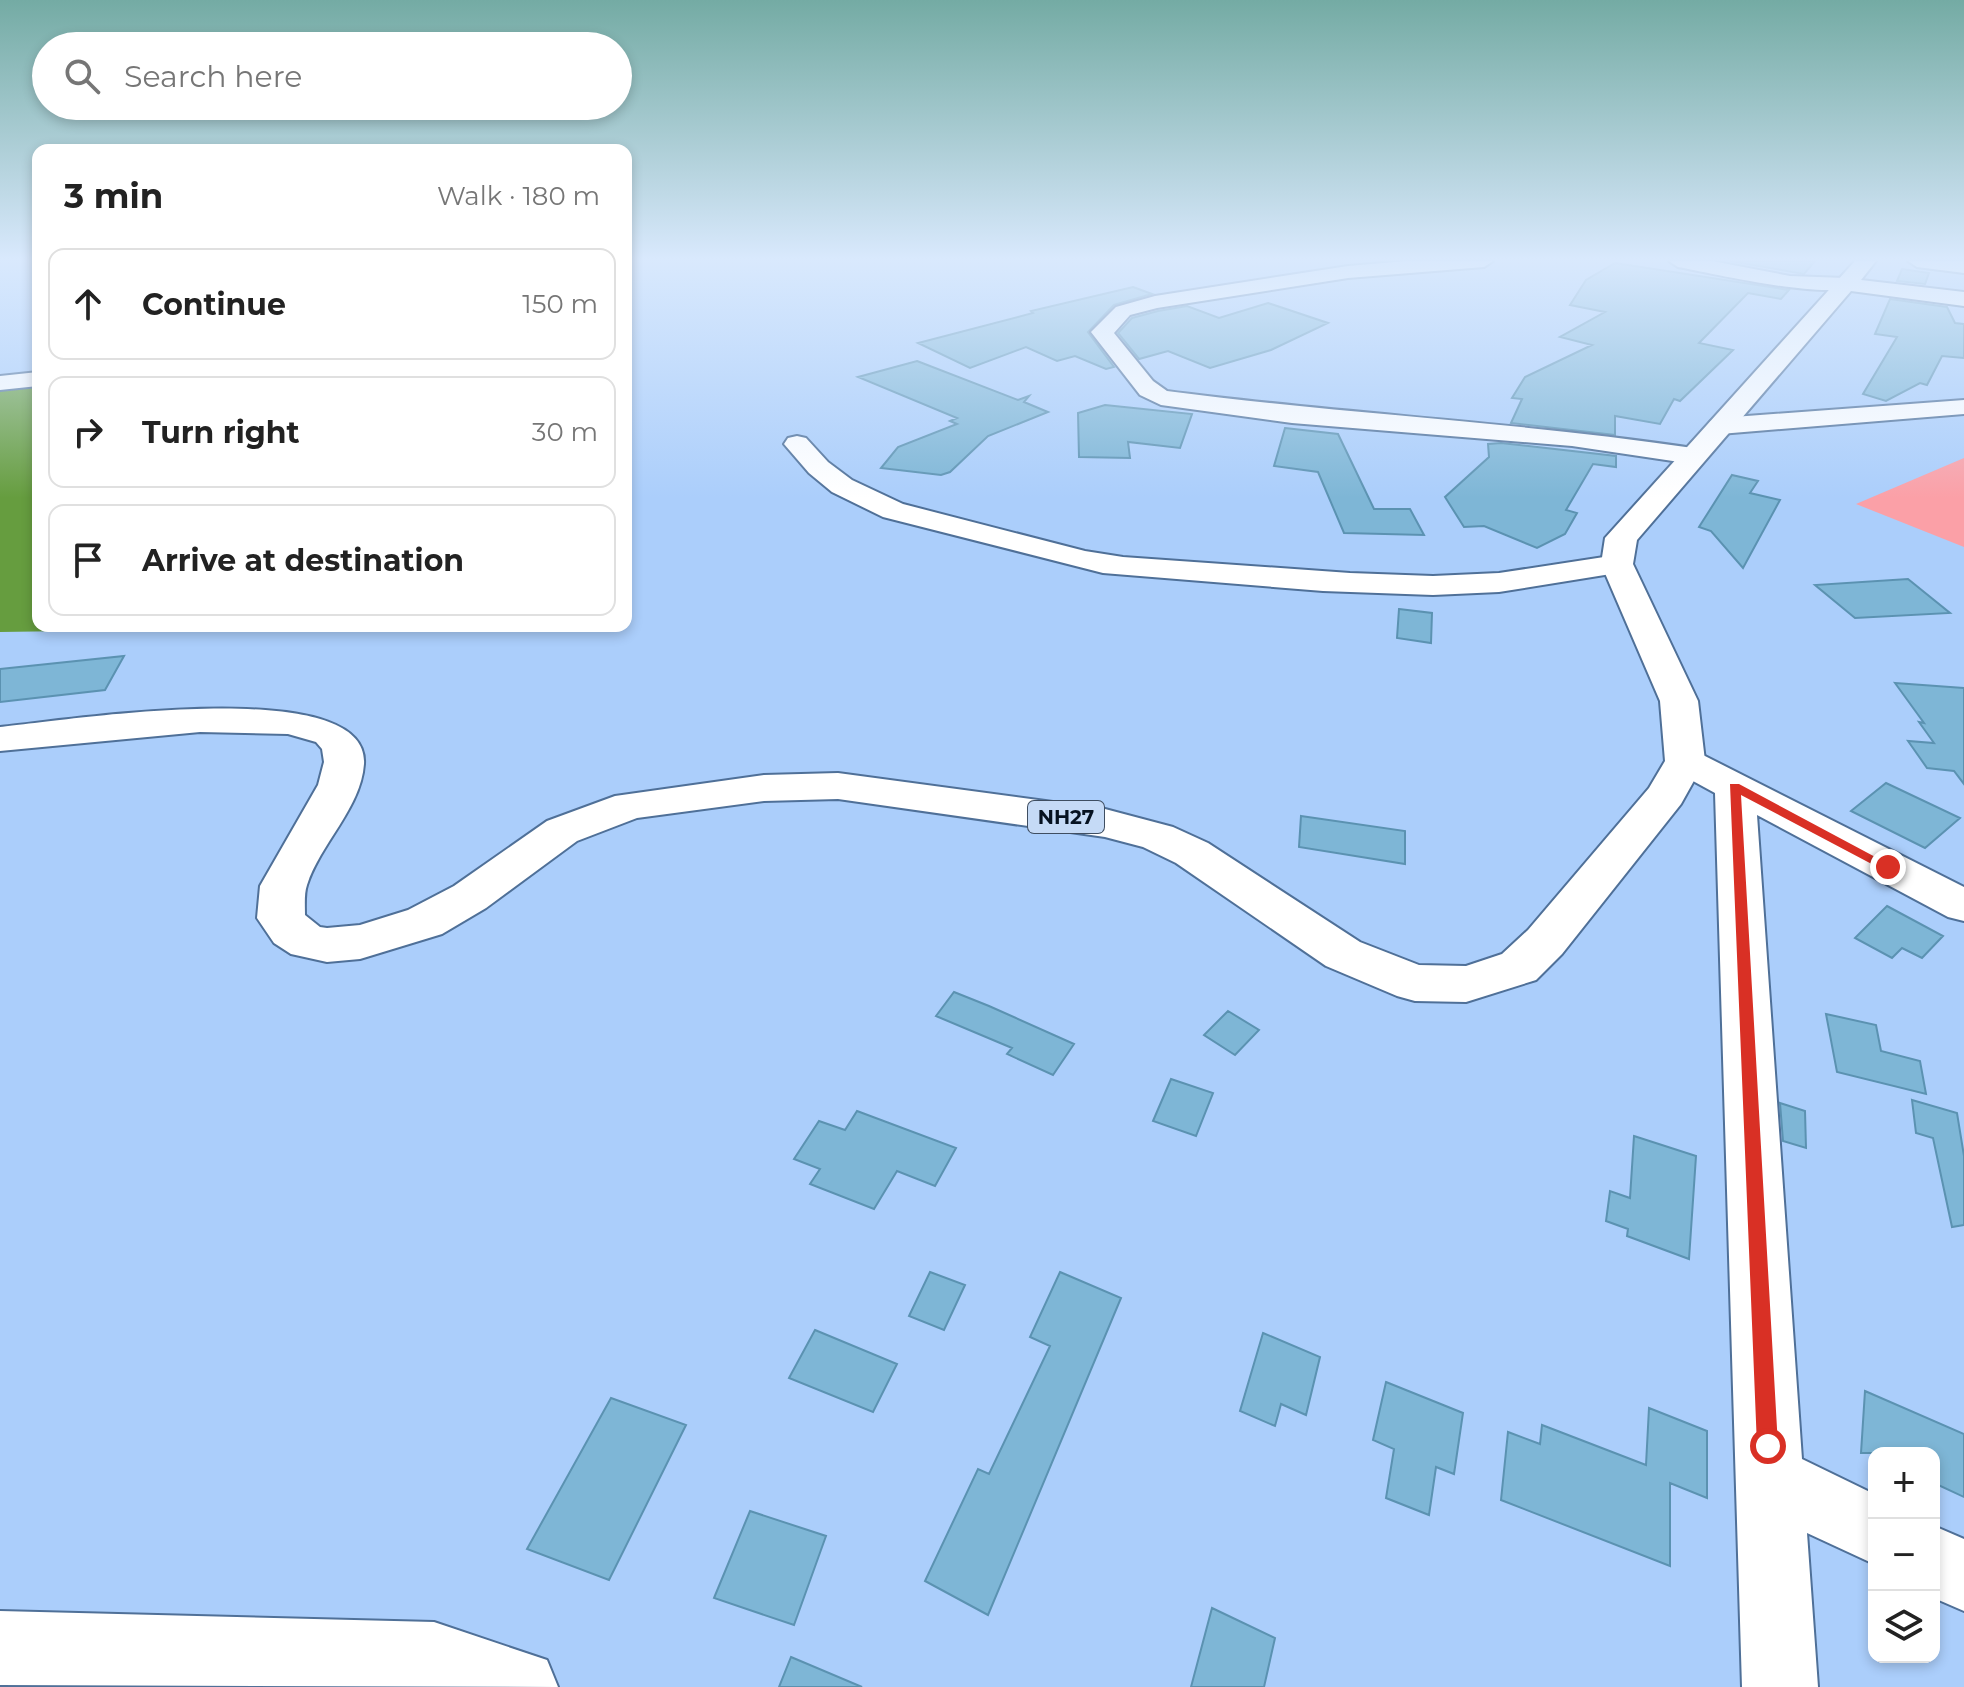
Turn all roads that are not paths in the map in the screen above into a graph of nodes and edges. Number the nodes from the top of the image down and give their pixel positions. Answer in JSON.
{"nodes":[{"id":1,"x":1106,"y":340,"type":"edge"},
{"id":2,"x":1796,"y":340,"type":"edge"},
{"id":3,"x":32,"y":380,"type":"edge"},
{"id":4,"x":0,"y":383,"type":"edge"},
{"id":5,"x":1964,"y":407,"type":"edge"},
{"id":6,"x":1720,"y":426,"type":"junction"},
{"id":7,"x":797,"y":444,"type":"dead end"},
{"id":8,"x":1693,"y":456,"type":"junction"},
{"id":9,"x":1617,"y":564,"type":"junction"},
{"id":10,"x":0,"y":739,"type":"edge"},
{"id":11,"x":1685,"y":761,"type":"junction"},
{"id":12,"x":1735,"y":787,"type":"junction"},
{"id":13,"x":1964,"y":906,"type":"edge"},
{"id":14,"x":1769,"y":1478,"type":"junction"},
{"id":15,"x":1868,"y":1527,"type":"edge"},
{"id":16,"x":1940,"y":1564,"type":"edge"},
{"id":17,"x":1964,"y":1576,"type":"edge"},
{"id":18,"x":0,"y":1648,"type":"edge"},
{"id":19,"x":520,"y":1687,"type":"edge"},
{"id":20,"x":1780,"y":1687,"type":"edge"}],
"edges":[{"from":1,"to":8,"type":"street"},
{"from":2,"to":6,"type":"highway"},
{"from":3,"to":4,"type":"street"},
{"from":5,"to":6,"type":"street"},
{"from":6,"to":8,"type":"highway"},
{"from":7,"to":9,"type":"street"},
{"from":8,"to":9,"type":"highway"},
{"from":9,"to":11,"type":"highway"},
{"from":10,"to":11,"type":"highway","number":"NH27"},
{"from":11,"to":12,"type":"street"},
{"from":12,"to":13,"type":"street"},
{"from":12,"to":14,"type":"street"},
{"from":14,"to":15,"type":"street"},
{"from":14,"to":20,"type":"street"},
{"from":16,"to":17,"type":"street"},
{"from":18,"to":19,"type":"street"}]}
